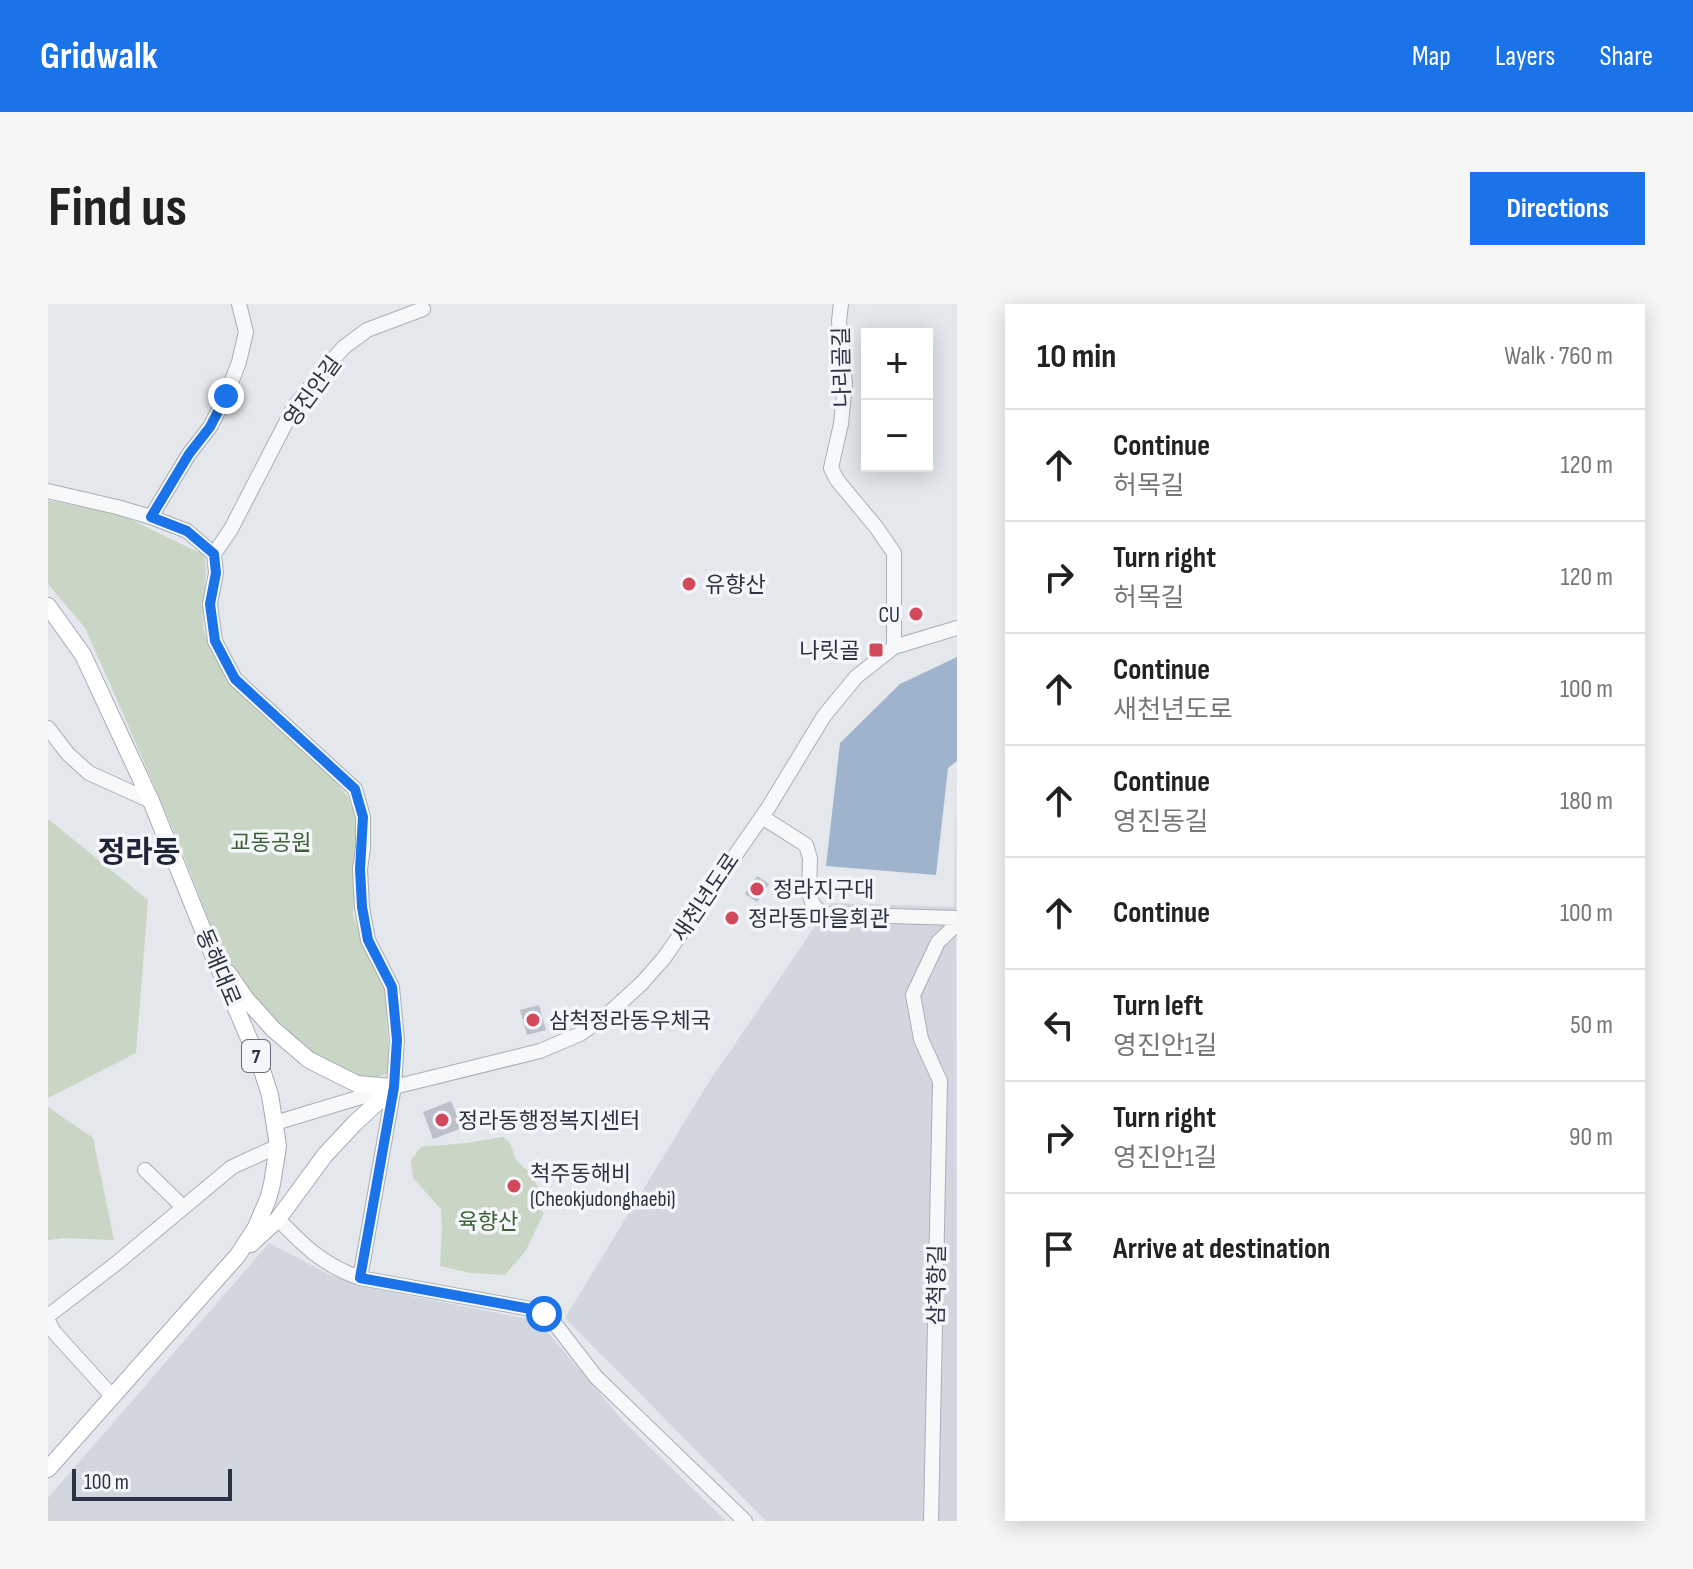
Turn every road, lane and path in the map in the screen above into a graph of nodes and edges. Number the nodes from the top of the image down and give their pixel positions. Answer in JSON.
{"nodes":[{"id":1,"x":239,"y":304,"type":"edge"},
{"id":2,"x":841,"y":304,"type":"edge"},
{"id":3,"x":423,"y":309,"type":"dead end"},
{"id":4,"x":48,"y":491,"type":"edge"},
{"id":5,"x":151,"y":517,"type":"junction"},
{"id":6,"x":214,"y":554,"type":"junction"},
{"id":7,"x":48,"y":606,"type":"edge"},
{"id":8,"x":957,"y":628,"type":"edge"},
{"id":9,"x":894,"y":647,"type":"junction"},
{"id":10,"x":48,"y":728,"type":"edge"},
{"id":11,"x":151,"y":801,"type":"junction"},
{"id":12,"x":762,"y":817,"type":"junction"},
{"id":13,"x":957,"y":921,"type":"edge"},
{"id":14,"x":211,"y":950,"type":"junction"},
{"id":15,"x":394,"y":1087,"type":"junction"},
{"id":16,"x":275,"y":1123,"type":"junction"},
{"id":17,"x":278,"y":1146,"type":"junction"},
{"id":18,"x":145,"y":1170,"type":"dead end"},
{"id":19,"x":183,"y":1207,"type":"junction"},
{"id":20,"x":278,"y":1219,"type":"junction"},
{"id":21,"x":238,"y":1255,"type":"junction"},
{"id":22,"x":360,"y":1278,"type":"junction"},
{"id":23,"x":48,"y":1318,"type":"edge"},
{"id":24,"x":112,"y":1396,"type":"junction"},
{"id":25,"x":48,"y":1469,"type":"edge"},
{"id":26,"x":745,"y":1521,"type":"edge"},
{"id":27,"x":931,"y":1521,"type":"edge"}],
"edges":[{"from":1,"to":5,"type":"street"},
{"from":2,"to":9,"type":"street","name":"나리골길"},
{"from":3,"to":6,"type":"street","name":"영진안길"},
{"from":4,"to":5,"type":"street"},
{"from":5,"to":6,"type":"street"},
{"from":6,"to":15,"type":"street"},
{"from":7,"to":11,"type":"main road","name":"동해대로","number":"7"},
{"from":8,"to":9,"type":"street","name":"새천년도로"},
{"from":9,"to":12,"type":"street","name":"새천년도로"},
{"from":10,"to":11,"type":"street"},
{"from":11,"to":14,"type":"main road","name":"동해대로","number":"7"},
{"from":12,"to":13,"type":"street"},
{"from":12,"to":15,"type":"street","name":"새천년도로"},
{"from":13,"to":27,"type":"street","name":"삼척항길"},
{"from":14,"to":15,"type":"main road"},
{"from":14,"to":16,"type":"main road","name":"동해대로","number":"7"},
{"from":15,"to":16,"type":"street","name":"새천년도로"},
{"from":15,"to":20,"type":"main road"},
{"from":15,"to":22,"type":"street"},
{"from":16,"to":17,"type":"main road","name":"동해대로","number":"7"},
{"from":17,"to":19,"type":"street"},
{"from":17,"to":21,"type":"main road","name":"동해대로","number":"7"},
{"from":18,"to":19,"type":"street"},
{"from":19,"to":23,"type":"street"},
{"from":20,"to":21,"type":"main road"},
{"from":20,"to":22,"type":"street"},
{"from":21,"to":24,"type":"main road","name":"동해대로","number":"7"},
{"from":22,"to":26,"type":"street"},
{"from":23,"to":24,"type":"street"},
{"from":24,"to":25,"type":"main road","name":"동해대로","number":"7"}]}
